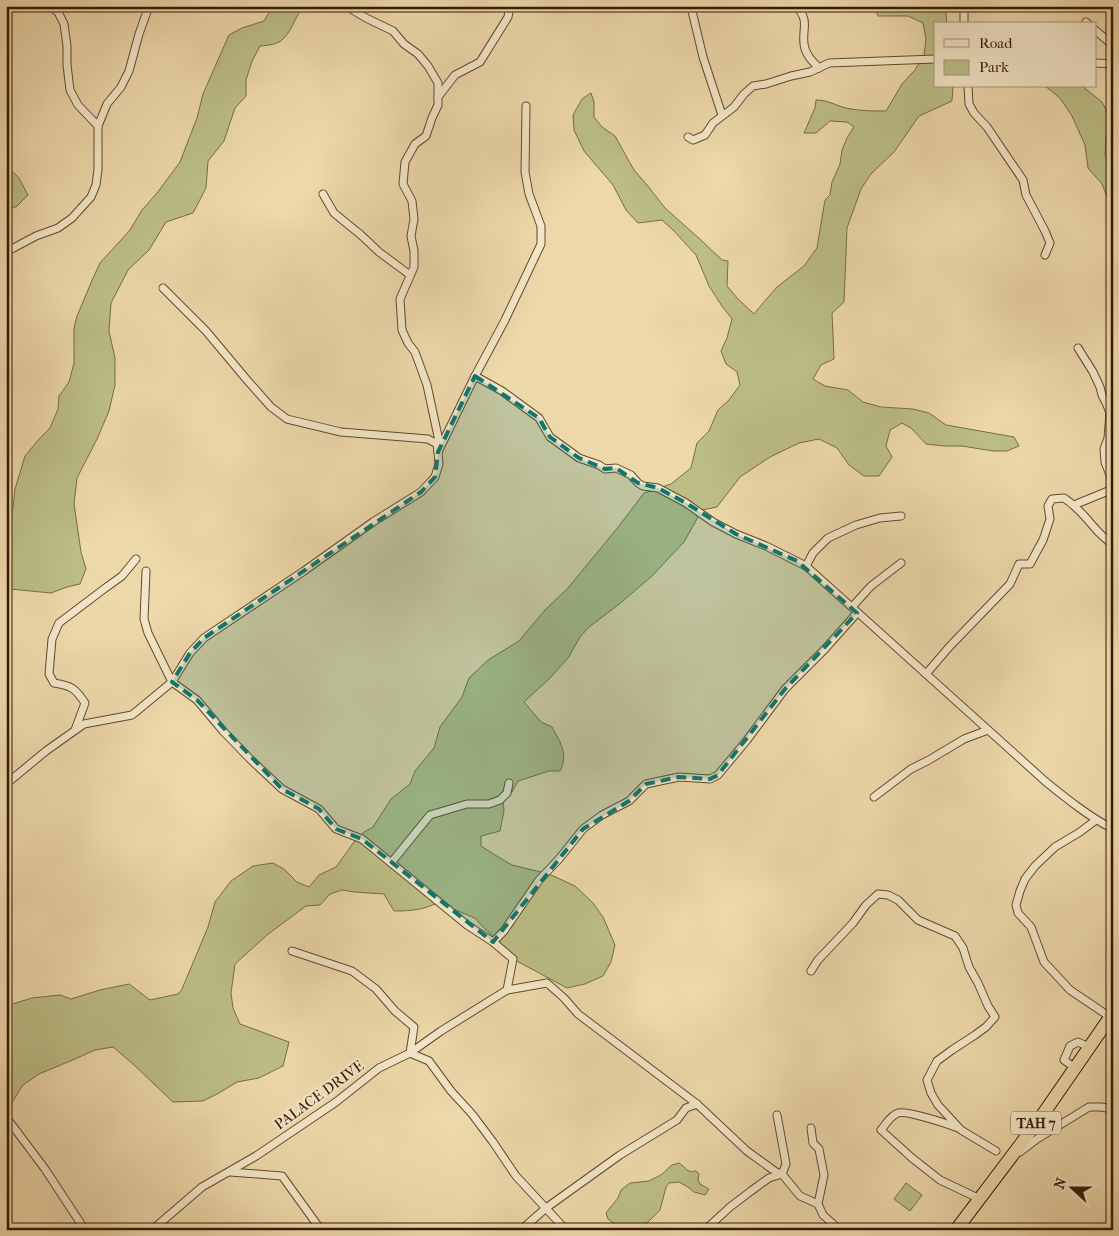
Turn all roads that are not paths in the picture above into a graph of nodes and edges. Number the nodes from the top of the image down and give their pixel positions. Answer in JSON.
{"nodes":[{"id":1,"x":49,"y":6,"type":"edge"},
{"id":2,"x":149,"y":6,"type":"edge"},
{"id":3,"x":346,"y":6,"type":"edge"},
{"id":4,"x":510,"y":6,"type":"edge"},
{"id":5,"x":689,"y":6,"type":"edge"},
{"id":6,"x":796,"y":6,"type":"edge"},
{"id":7,"x":964,"y":6,"type":"edge"},
{"id":8,"x":964,"y":22,"type":"edge"},
{"id":9,"x":1096,"y":31,"type":"edge"},
{"id":10,"x":1113,"y":48,"type":"edge"},
{"id":11,"x":934,"y":59,"type":"edge"},
{"id":12,"x":1096,"y":63,"type":"edge"},
{"id":13,"x":1113,"y":64,"type":"edge"},
{"id":14,"x":819,"y":68,"type":"junction"},
{"id":15,"x":968,"y":88,"type":"edge"},
{"id":16,"x":438,"y":97,"type":"junction"},
{"id":17,"x":526,"y":106,"type":"dead end"},
{"id":18,"x":722,"y":115,"type":"junction"},
{"id":19,"x":98,"y":126,"type":"junction"},
{"id":20,"x":688,"y":137,"type":"dead end"},
{"id":21,"x":323,"y":194,"type":"dead end"},
{"id":22,"x":6,"y":252,"type":"edge"},
{"id":23,"x":1045,"y":255,"type":"dead end"},
{"id":24,"x":410,"y":275,"type":"junction"},
{"id":25,"x":163,"y":288,"type":"dead end"},
{"id":26,"x":1078,"y":348,"type":"dead end"},
{"id":27,"x":475,"y":376,"type":"junction"},
{"id":28,"x":437,"y":444,"type":"junction"},
{"id":29,"x":438,"y":452,"type":"junction"},
{"id":30,"x":1113,"y":483,"type":"edge"},
{"id":31,"x":1113,"y":489,"type":"edge"},
{"id":32,"x":1074,"y":505,"type":"junction"},
{"id":33,"x":901,"y":516,"type":"dead end"},
{"id":34,"x":1113,"y":544,"type":"edge"},
{"id":35,"x":136,"y":560,"type":"dead end"},
{"id":36,"x":901,"y":563,"type":"dead end"},
{"id":37,"x":806,"y":566,"type":"junction"},
{"id":38,"x":146,"y":571,"type":"dead end"},
{"id":39,"x":852,"y":607,"type":"junction"},
{"id":40,"x":857,"y":613,"type":"junction"},
{"id":41,"x":926,"y":674,"type":"junction"},
{"id":42,"x":172,"y":682,"type":"junction"},
{"id":43,"x":75,"y":730,"type":"junction"},
{"id":44,"x":988,"y":730,"type":"junction"},
{"id":45,"x":509,"y":783,"type":"dead end"},
{"id":46,"x":6,"y":784,"type":"edge"},
{"id":47,"x":874,"y":797,"type":"dead end"},
{"id":48,"x":1096,"y":820,"type":"junction"},
{"id":49,"x":1113,"y":829,"type":"edge"},
{"id":50,"x":391,"y":863,"type":"junction"},
{"id":51,"x":492,"y":942,"type":"junction"},
{"id":52,"x":292,"y":951,"type":"dead end"},
{"id":53,"x":811,"y":971,"type":"dead end"},
{"id":54,"x":506,"y":990,"type":"junction"},
{"id":55,"x":1111,"y":1015,"type":"edge"},
{"id":56,"x":410,"y":1053,"type":"junction"},
{"id":57,"x":696,"y":1104,"type":"junction"},
{"id":58,"x":1113,"y":1109,"type":"edge"},
{"id":59,"x":777,"y":1114,"type":"dead end"},
{"id":60,"x":6,"y":1117,"type":"edge"},
{"id":61,"x":811,"y":1128,"type":"dead end"},
{"id":62,"x":961,"y":1130,"type":"junction"},
{"id":63,"x":996,"y":1151,"type":"dead end"},
{"id":64,"x":1007,"y":1162,"type":"junction"},
{"id":65,"x":229,"y":1172,"type":"junction"},
{"id":66,"x":782,"y":1174,"type":"junction"},
{"id":67,"x":980,"y":1199,"type":"junction"},
{"id":68,"x":818,"y":1204,"type":"junction"},
{"id":69,"x":546,"y":1208,"type":"junction"},
{"id":70,"x":86,"y":1230,"type":"edge"},
{"id":71,"x":152,"y":1230,"type":"edge"},
{"id":72,"x":321,"y":1230,"type":"edge"},
{"id":73,"x":520,"y":1230,"type":"edge"},
{"id":74,"x":566,"y":1230,"type":"edge"},
{"id":75,"x":705,"y":1230,"type":"edge"},
{"id":76,"x":840,"y":1230,"type":"edge"},
{"id":77,"x":956,"y":1230,"type":"edge"}],
"edges":[{"from":1,"to":19,"type":"street"},
{"from":2,"to":19,"type":"street"},
{"from":3,"to":16,"type":"street"},
{"from":4,"to":16,"type":"street"},
{"from":5,"to":18,"type":"street"},
{"from":6,"to":14,"type":"street"},
{"from":7,"to":8,"type":"street"},
{"from":9,"to":10,"type":"street"},
{"from":11,"to":14,"type":"street"},
{"from":12,"to":13,"type":"street"},
{"from":14,"to":18,"type":"street"},
{"from":15,"to":23,"type":"street"},
{"from":16,"to":24,"type":"street"},
{"from":17,"to":27,"type":"street"},
{"from":18,"to":20,"type":"street"},
{"from":19,"to":22,"type":"street"},
{"from":21,"to":24,"type":"street"},
{"from":24,"to":28,"type":"street"},
{"from":25,"to":28,"type":"street"},
{"from":26,"to":30,"type":"street"},
{"from":27,"to":29,"type":"street"},
{"from":27,"to":37,"type":"street"},
{"from":28,"to":29,"type":"street"},
{"from":29,"to":42,"type":"street"},
{"from":31,"to":32,"type":"street"},
{"from":32,"to":34,"type":"street"},
{"from":32,"to":41,"type":"street"},
{"from":33,"to":37,"type":"street"},
{"from":35,"to":43,"type":"street"},
{"from":36,"to":39,"type":"street"},
{"from":37,"to":39,"type":"street"},
{"from":38,"to":42,"type":"street"},
{"from":39,"to":40,"type":"street"},
{"from":40,"to":41,"type":"street"},
{"from":40,"to":51,"type":"street"},
{"from":41,"to":44,"type":"street"},
{"from":42,"to":43,"type":"street"},
{"from":42,"to":50,"type":"street"},
{"from":43,"to":46,"type":"street"},
{"from":44,"to":47,"type":"street"},
{"from":44,"to":48,"type":"street"},
{"from":45,"to":50,"type":"street"},
{"from":48,"to":49,"type":"street"},
{"from":48,"to":55,"type":"street"},
{"from":50,"to":51,"type":"street"},
{"from":51,"to":54,"type":"street"},
{"from":52,"to":56,"type":"street"},
{"from":53,"to":62,"type":"street"},
{"from":54,"to":56,"type":"street","name":"PALACE DRIVE"},
{"from":54,"to":57,"type":"street"},
{"from":55,"to":64,"type":"highway","number":"TAH 7"},
{"from":56,"to":65,"type":"street","name":"PALACE DRIVE"},
{"from":56,"to":69,"type":"street"},
{"from":57,"to":66,"type":"street"},
{"from":57,"to":69,"type":"street"},
{"from":58,"to":64,"type":"street"},
{"from":59,"to":66,"type":"street"},
{"from":60,"to":70,"type":"street"},
{"from":61,"to":68,"type":"street"},
{"from":62,"to":63,"type":"street"},
{"from":62,"to":67,"type":"street"},
{"from":64,"to":67,"type":"highway","number":"TAH 7"},
{"from":65,"to":71,"type":"street","name":"PALACE DRIVE"},
{"from":65,"to":72,"type":"street"},
{"from":66,"to":68,"type":"street"},
{"from":66,"to":75,"type":"street"},
{"from":67,"to":77,"type":"highway","number":"TAH 7"},
{"from":68,"to":76,"type":"street"},
{"from":69,"to":73,"type":"street"},
{"from":69,"to":74,"type":"street"}]}
